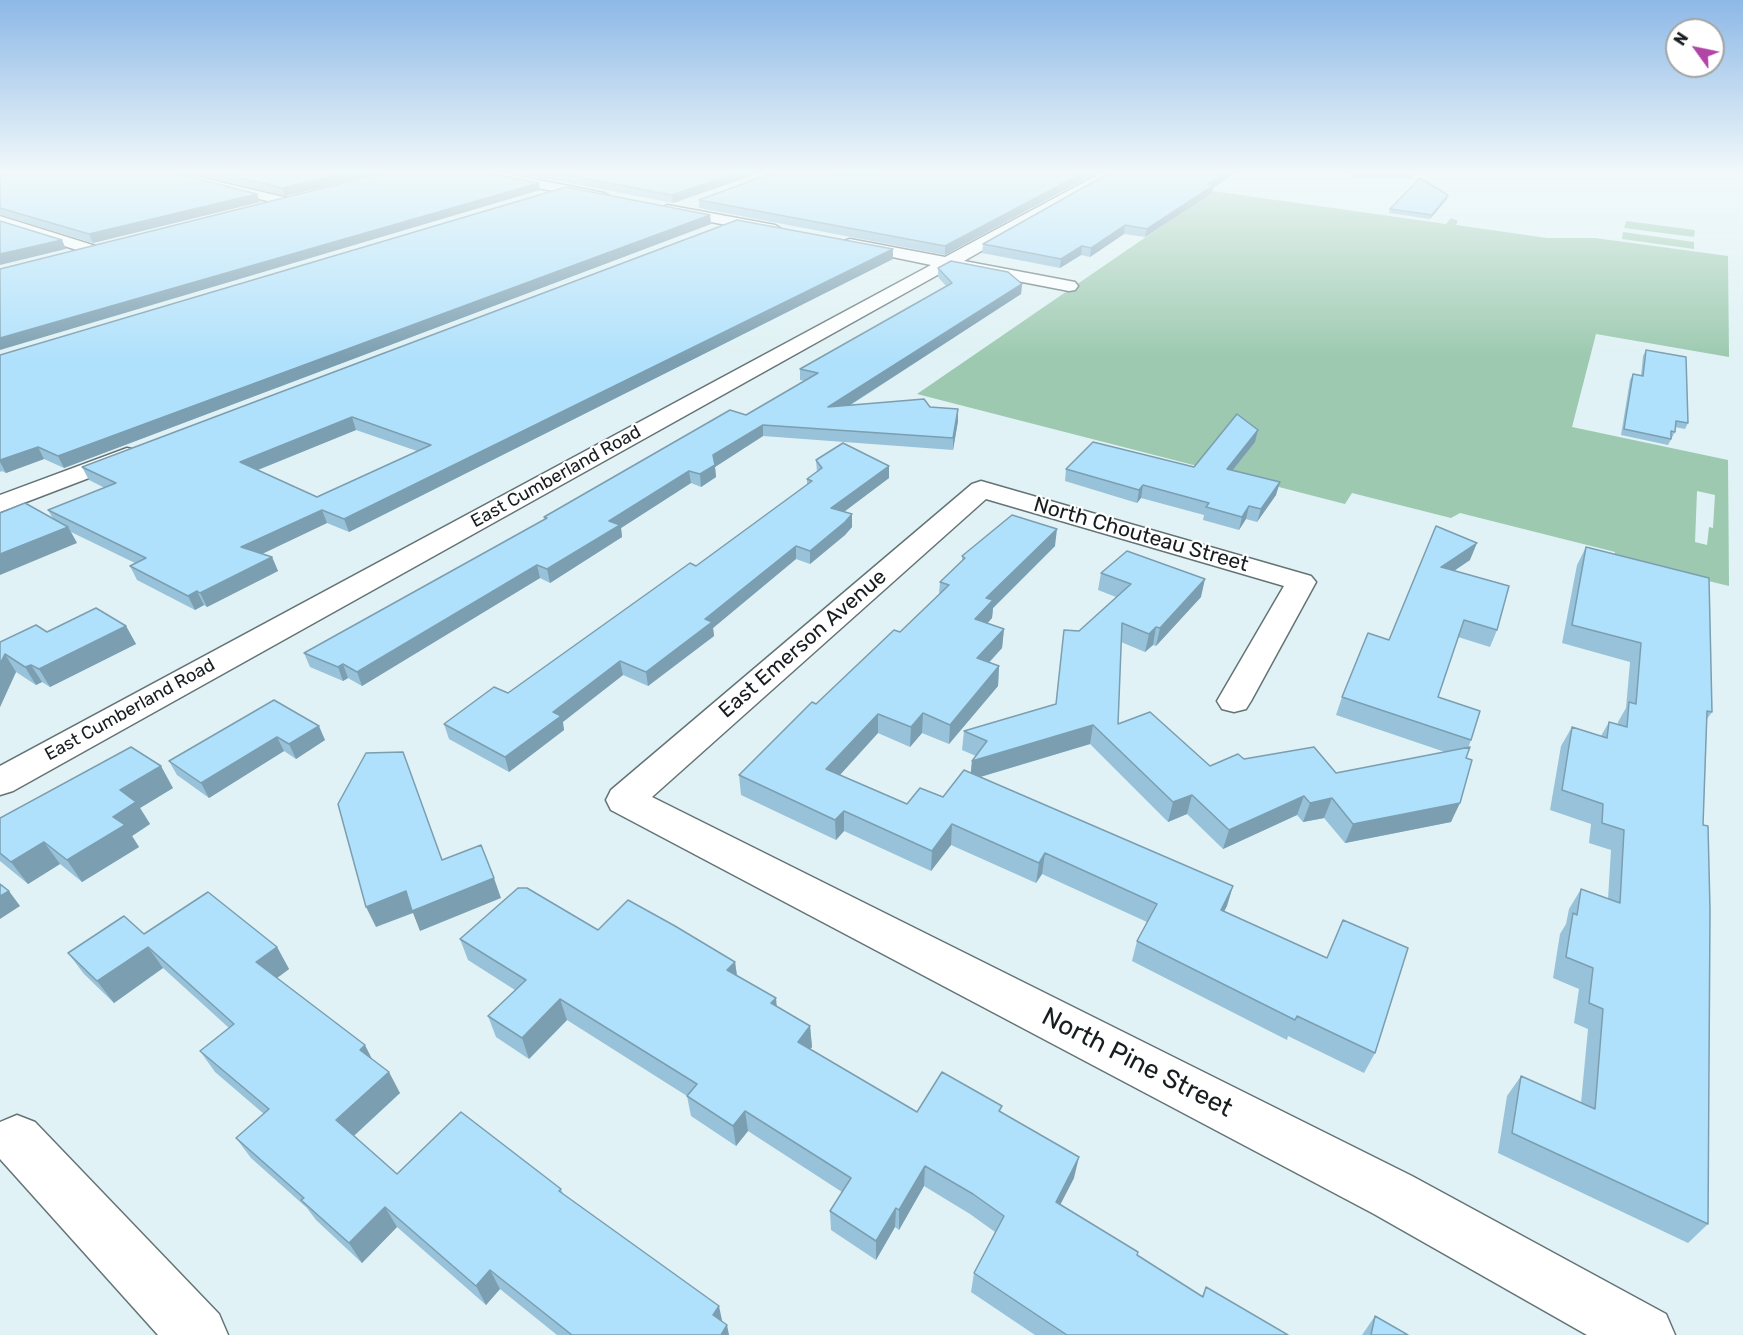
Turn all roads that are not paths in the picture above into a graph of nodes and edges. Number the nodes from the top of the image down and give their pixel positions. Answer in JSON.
{"nodes":[{"id":1,"x":49,"y":234,"type":"edge"},
{"id":2,"x":998,"y":234,"type":"edge"},
{"id":3,"x":829,"y":240,"type":"edge"},
{"id":4,"x":58,"y":258,"type":"edge"},
{"id":5,"x":947,"y":262,"type":"junction"},
{"id":6,"x":1069,"y":286,"type":"dead end"},
{"id":7,"x":145,"y":449,"type":"edge"},
{"id":8,"x":981,"y":489,"type":"joint"},
{"id":9,"x":0,"y":504,"type":"edge"},
{"id":10,"x":1234,"y":701,"type":"dead end"},
{"id":11,"x":0,"y":782,"type":"edge"},
{"id":12,"x":625,"y":800,"type":"joint"},
{"id":13,"x":17,"y":1140,"type":"dead end"},
{"id":14,"x":198,"y":1335,"type":"edge"},
{"id":15,"x":1645,"y":1335,"type":"edge"}],
"edges":[{"from":1,"to":4,"type":"street"},
{"from":2,"to":5,"type":"street","name":"East Cumberland Road"},
{"from":3,"to":5,"type":"street"},
{"from":5,"to":6,"type":"street"},
{"from":5,"to":11,"type":"street","name":"East Cumberland Road"},
{"from":7,"to":9,"type":"street"},
{"from":8,"to":10,"type":"street","name":"North Chouteau Street"},
{"from":8,"to":12,"type":"street","name":"East Emerson Avenue"},
{"from":12,"to":15,"type":"street","name":"North Pine Street"},
{"from":13,"to":14,"type":"street"}]}
